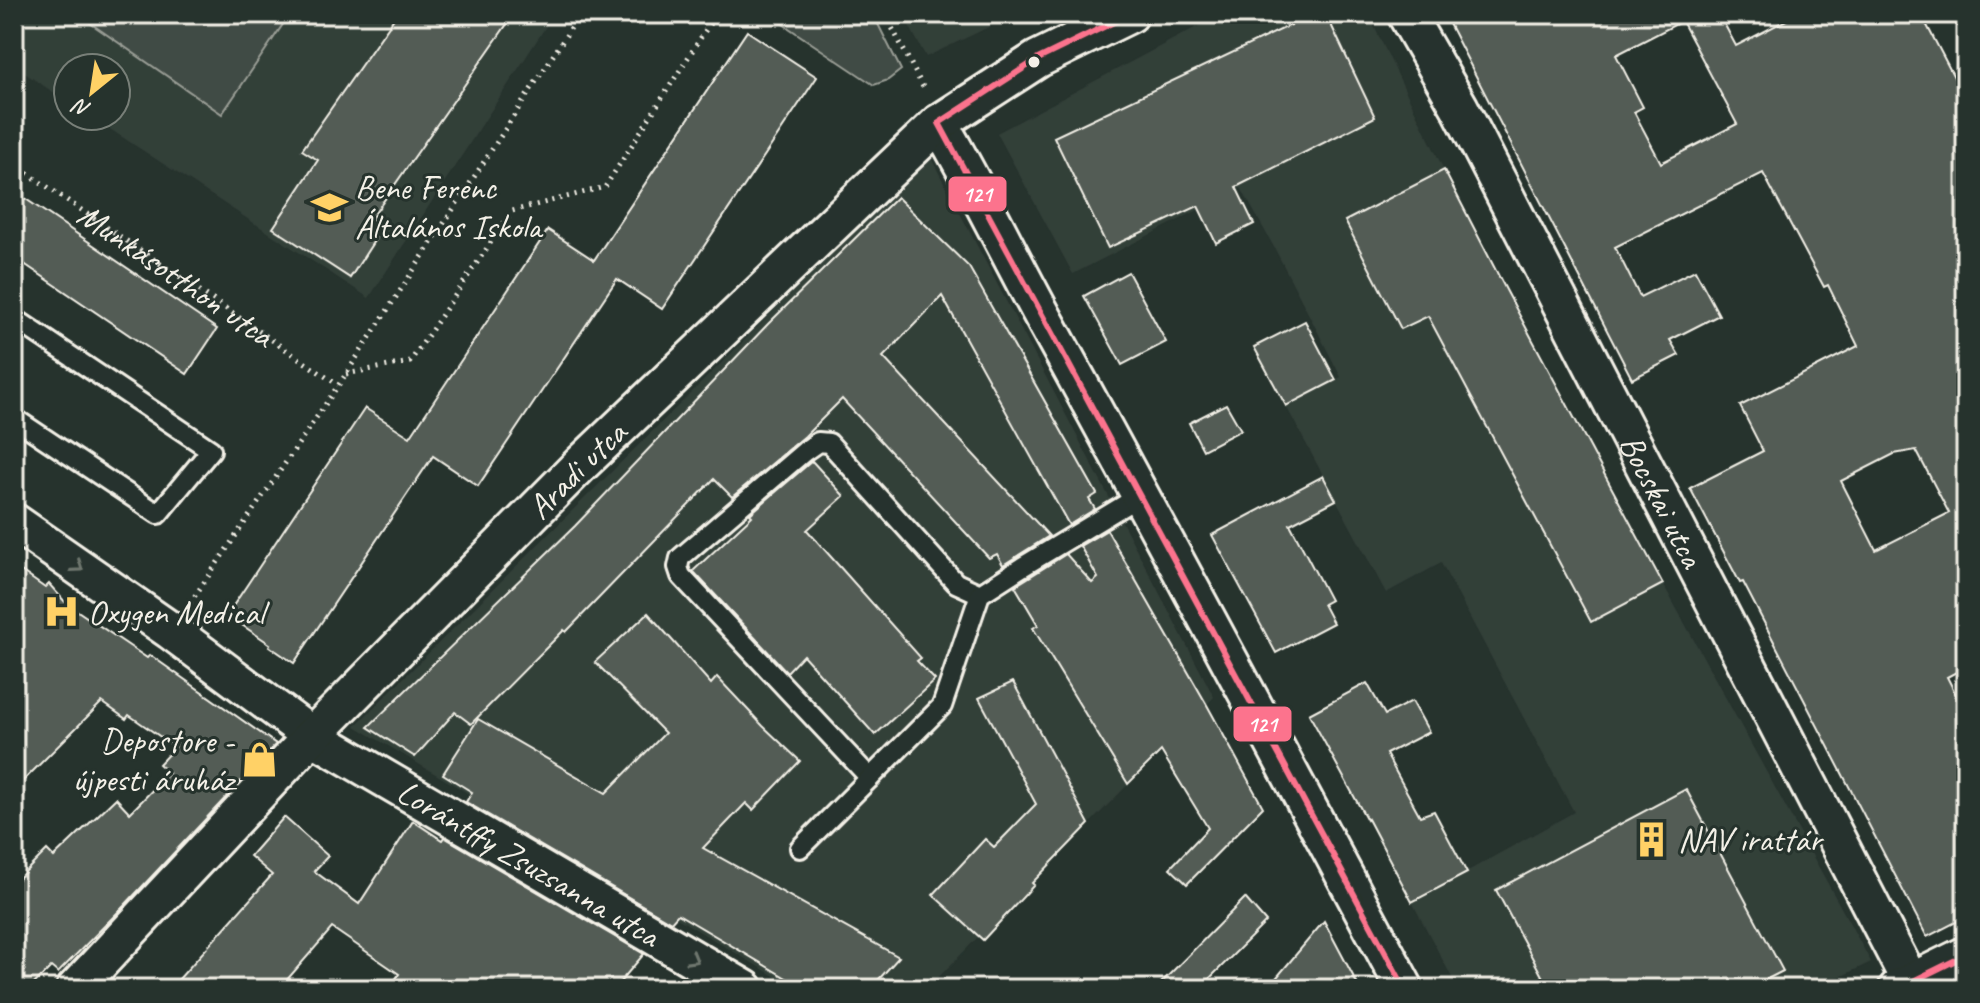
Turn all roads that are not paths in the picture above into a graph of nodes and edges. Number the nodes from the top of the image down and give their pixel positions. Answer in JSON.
{"nodes":[{"id":1,"x":1406,"y":14,"type":"edge"},
{"id":2,"x":1117,"y":17,"type":"edge"},
{"id":3,"x":939,"y":123,"type":"junction"},
{"id":4,"x":14,"y":318,"type":"edge"},
{"id":5,"x":14,"y":418,"type":"edge"},
{"id":6,"x":1141,"y":495,"type":"junction"},
{"id":7,"x":14,"y":522,"type":"edge"},
{"id":8,"x":980,"y":594,"type":"junction"},
{"id":9,"x":312,"y":736,"type":"junction"},
{"id":10,"x":870,"y":778,"type":"junction"},
{"id":11,"x":800,"y":848,"type":"dead end"},
{"id":12,"x":1966,"y":955,"type":"edge"},
{"id":13,"x":1907,"y":987,"type":"edge"},
{"id":14,"x":75,"y":989,"type":"edge"},
{"id":15,"x":745,"y":989,"type":"edge"},
{"id":16,"x":1405,"y":989,"type":"edge"}],
"edges":[{"from":1,"to":13,"type":"street","name":"Bocskai utca"},
{"from":2,"to":3,"type":"street","name":"Aradi utca"},
{"from":3,"to":6,"type":"street"},
{"from":3,"to":9,"type":"street","name":"Aradi utca"},
{"from":4,"to":5,"type":"lane"},
{"from":6,"to":8,"type":"lane"},
{"from":6,"to":16,"type":"street"},
{"from":7,"to":9,"type":"street","one_way":true},
{"from":8,"to":10,"type":"lane"},
{"from":8,"to":10,"type":"lane"},
{"from":9,"to":14,"type":"street","name":"Aradi utca"},
{"from":9,"to":15,"type":"street","name":"Lorántffy Zsuzsanna utca","one_way":true},
{"from":10,"to":11,"type":"lane"},
{"from":12,"to":13,"type":"street"}]}
